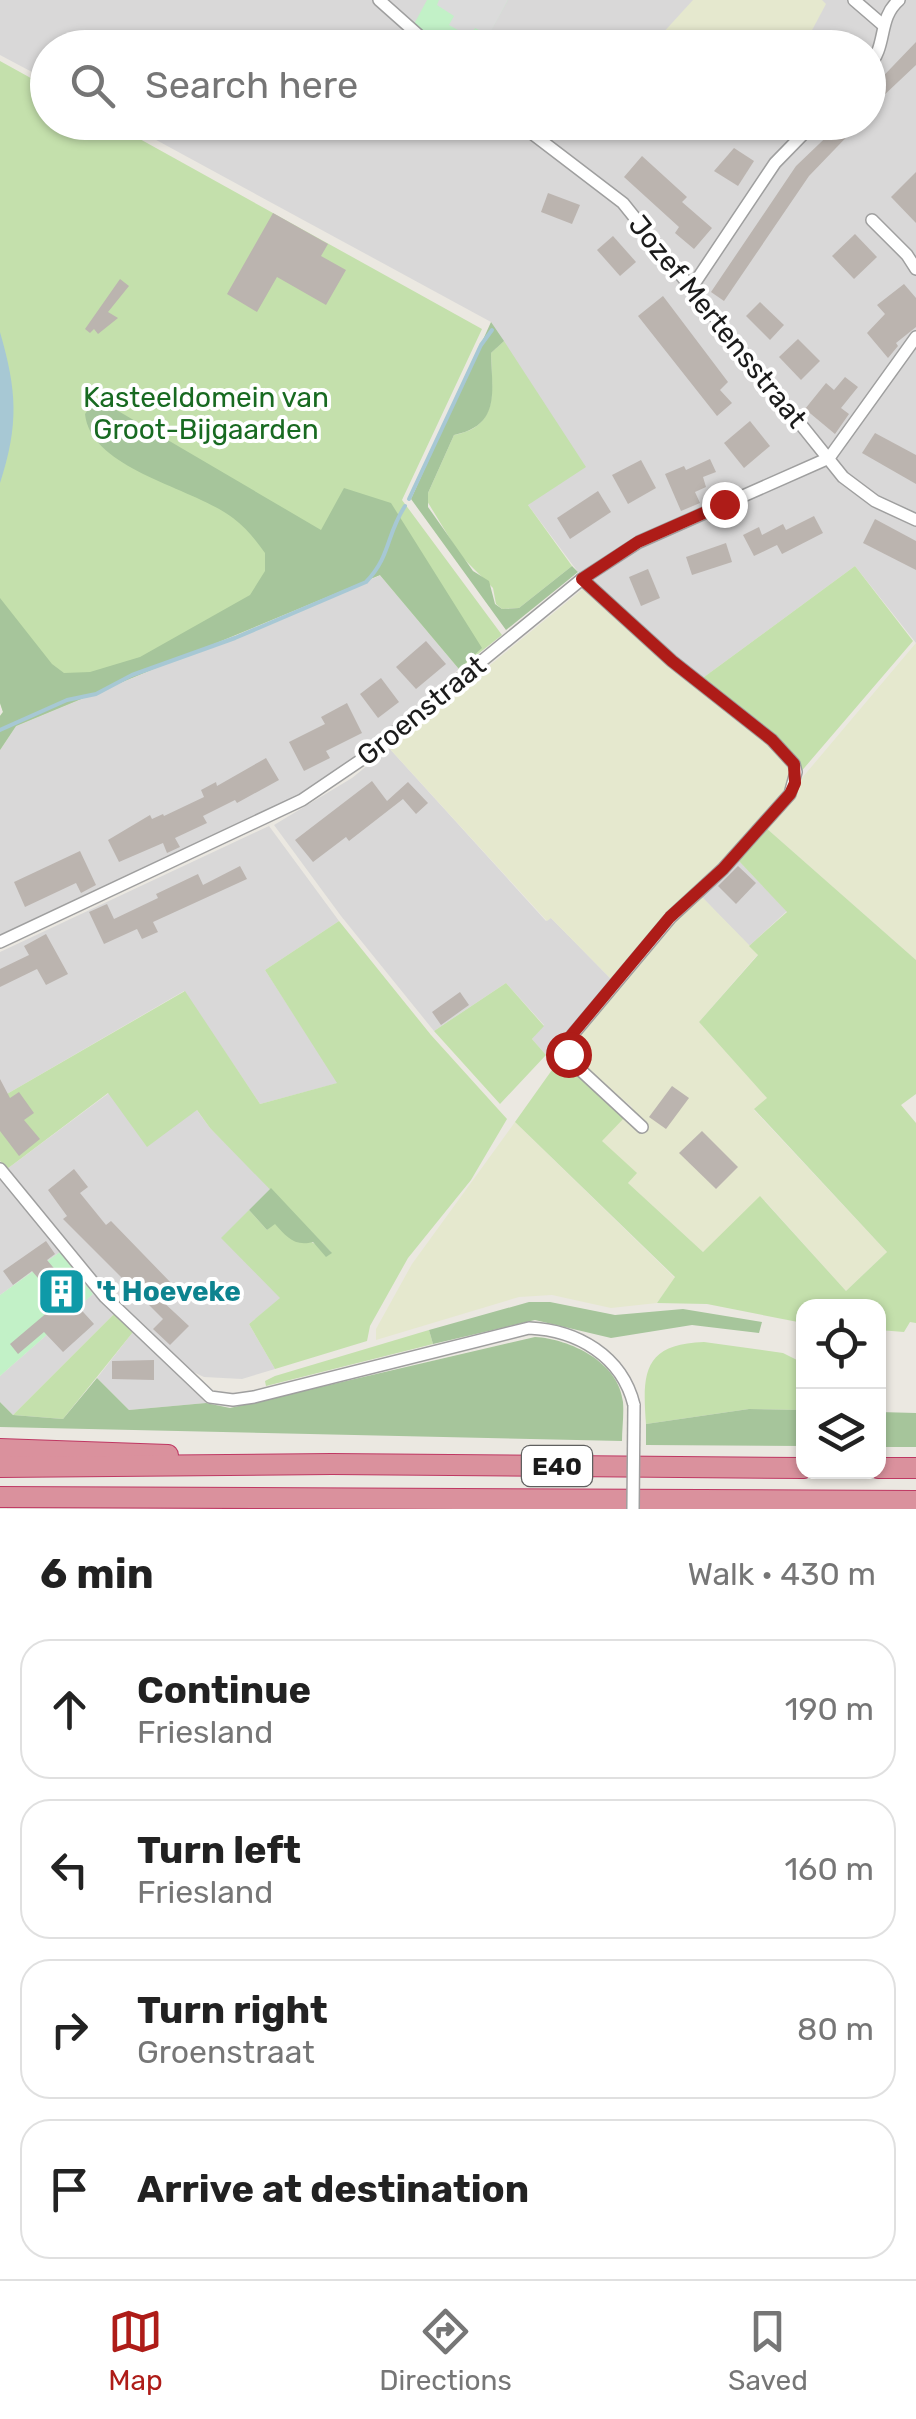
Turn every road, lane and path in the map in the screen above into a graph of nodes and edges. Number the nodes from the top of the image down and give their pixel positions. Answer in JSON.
{"nodes":[{"id":1,"x":379,"y":0,"type":"edge"},
{"id":2,"x":854,"y":0,"type":"edge"},
{"id":3,"x":899,"y":0,"type":"edge"},
{"id":4,"x":883,"y":25,"type":"junction"},
{"id":5,"x":412,"y":30,"type":"edge"},
{"id":6,"x":883,"y":30,"type":"edge"},
{"id":7,"x":540,"y":140,"type":"edge"},
{"id":8,"x":797,"y":140,"type":"edge"},
{"id":9,"x":872,"y":220,"type":"dead end"},
{"id":10,"x":916,"y":269,"type":"edge"},
{"id":11,"x":692,"y":287,"type":"junction"},
{"id":12,"x":916,"y":338,"type":"edge"},
{"id":13,"x":829,"y":458,"type":"junction"},
{"id":14,"x":916,"y":520,"type":"edge"},
{"id":15,"x":582,"y":579,"type":"junction"},
{"id":16,"x":0,"y":942,"type":"edge"},
{"id":17,"x":642,"y":1127,"type":"dead end"},
{"id":18,"x":0,"y":1169,"type":"edge"},
{"id":19,"x":0,"y":1450,"type":"edge"},
{"id":20,"x":332,"y":1464,"type":"junction"},
{"id":21,"x":0,"y":1467,"type":"edge"},
{"id":22,"x":796,"y":1468,"type":"edge"},
{"id":23,"x":886,"y":1468,"type":"edge"},
{"id":24,"x":916,"y":1468,"type":"edge"},
{"id":25,"x":0,"y":1496,"type":"edge"},
{"id":26,"x":916,"y":1502,"type":"edge"},
{"id":27,"x":875,"y":1505,"type":"edge"},
{"id":28,"x":633,"y":1509,"type":"edge"}],
"edges":[{"from":1,"to":5,"type":"street"},
{"from":2,"to":4,"type":"street"},
{"from":3,"to":4,"type":"street"},
{"from":4,"to":6,"type":"street"},
{"from":7,"to":11,"type":"street","name":"Jozef Mertensstraat"},
{"from":8,"to":11,"type":"street"},
{"from":9,"to":10,"type":"street"},
{"from":11,"to":13,"type":"street","name":"Jozef Mertensstraat"},
{"from":12,"to":13,"type":"street"},
{"from":13,"to":14,"type":"street","name":"Jozef Mertensstraat"},
{"from":13,"to":15,"type":"street","name":"Groenstraat"},
{"from":15,"to":16,"type":"street","name":"Groenstraat"},
{"from":15,"to":17,"type":"street"},
{"from":18,"to":28,"type":"street","bridge":true},
{"from":19,"to":20,"type":"highway"},
{"from":20,"to":21,"type":"highway","number":"E40"},
{"from":20,"to":22,"type":"highway","number":"E40"},
{"from":23,"to":24,"type":"highway"},
{"from":25,"to":27,"type":"highway","number":"E40"},
{"from":26,"to":27,"type":"highway","number":"E40"}]}
